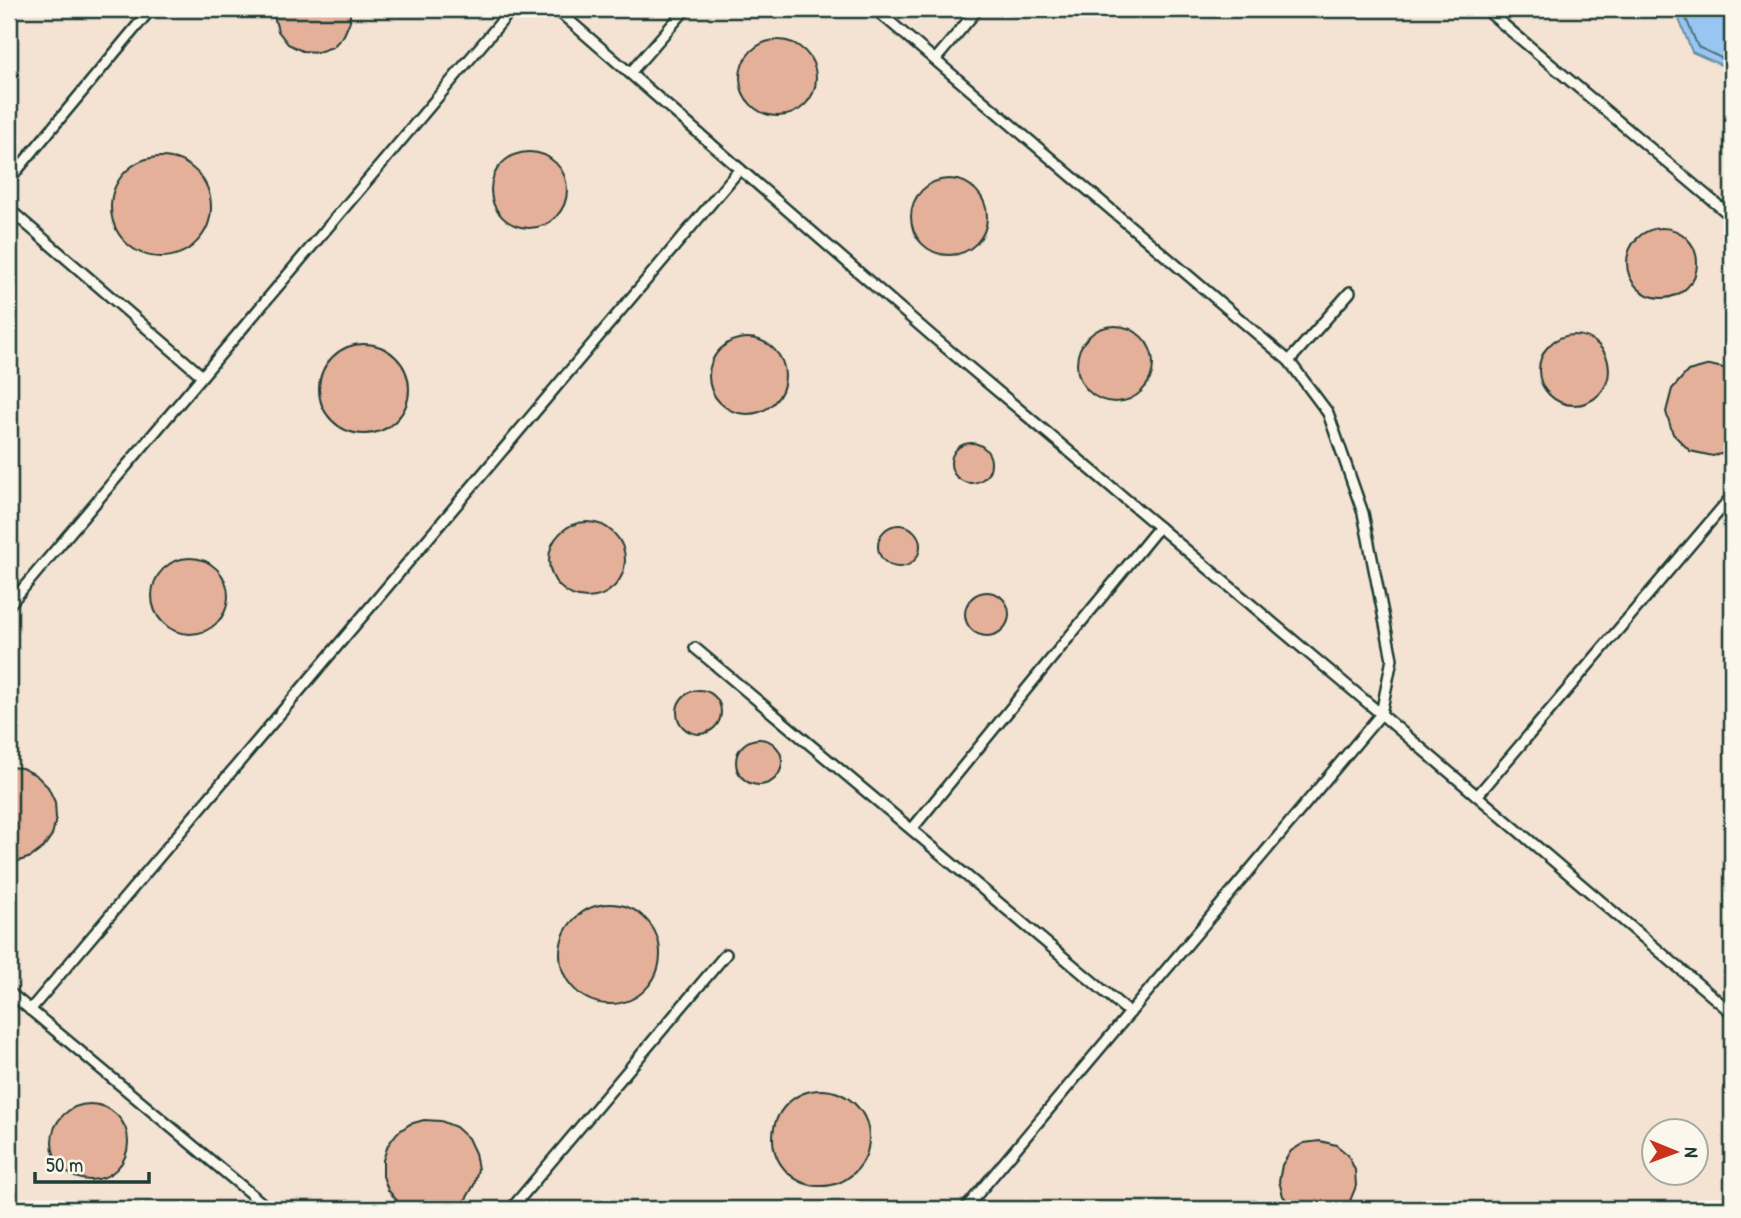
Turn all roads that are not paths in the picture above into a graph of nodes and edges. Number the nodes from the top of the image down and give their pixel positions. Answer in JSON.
{"nodes":[{"id":1,"x":151,"y":9,"type":"edge"},
{"id":2,"x":512,"y":9,"type":"edge"},
{"id":3,"x":556,"y":9,"type":"edge"},
{"id":4,"x":686,"y":9,"type":"edge"},
{"id":5,"x":875,"y":9,"type":"edge"},
{"id":6,"x":978,"y":9,"type":"edge"},
{"id":7,"x":1485,"y":9,"type":"edge"},
{"id":8,"x":935,"y":60,"type":"junction"},
{"id":9,"x":630,"y":74,"type":"junction"},
{"id":10,"x":740,"y":169,"type":"junction"},
{"id":11,"x":9,"y":180,"type":"edge"},
{"id":12,"x":9,"y":209,"type":"edge"},
{"id":13,"x":1732,"y":217,"type":"edge"},
{"id":14,"x":1350,"y":292,"type":"dead end"},
{"id":15,"x":1289,"y":361,"type":"junction"},
{"id":16,"x":201,"y":375,"type":"junction"},
{"id":17,"x":1732,"y":495,"type":"edge"},
{"id":18,"x":1158,"y":527,"type":"junction"},
{"id":19,"x":9,"y":605,"type":"edge"},
{"id":20,"x":695,"y":648,"type":"dead end"},
{"id":21,"x":1381,"y":715,"type":"junction"},
{"id":22,"x":1477,"y":796,"type":"junction"},
{"id":23,"x":912,"y":829,"type":"junction"},
{"id":24,"x":726,"y":954,"type":"dead end"},
{"id":25,"x":9,"y":992,"type":"edge"},
{"id":26,"x":30,"y":1010,"type":"junction"},
{"id":27,"x":1130,"y":1013,"type":"junction"},
{"id":28,"x":1732,"y":1013,"type":"edge"},
{"id":29,"x":268,"y":1209,"type":"edge"},
{"id":30,"x":511,"y":1209,"type":"edge"},
{"id":31,"x":965,"y":1209,"type":"edge"}],
"edges":[{"from":1,"to":11,"type":"lane"},
{"from":2,"to":16,"type":"lane"},
{"from":3,"to":9,"type":"lane"},
{"from":4,"to":9,"type":"lane"},
{"from":5,"to":8,"type":"lane"},
{"from":6,"to":8,"type":"lane"},
{"from":7,"to":13,"type":"lane"},
{"from":8,"to":15,"type":"lane"},
{"from":9,"to":10,"type":"lane"},
{"from":10,"to":18,"type":"lane"},
{"from":10,"to":26,"type":"lane"},
{"from":12,"to":16,"type":"lane"},
{"from":14,"to":15,"type":"lane"},
{"from":15,"to":21,"type":"lane"},
{"from":16,"to":19,"type":"lane"},
{"from":17,"to":22,"type":"lane"},
{"from":18,"to":21,"type":"lane"},
{"from":18,"to":23,"type":"lane"},
{"from":20,"to":23,"type":"lane"},
{"from":21,"to":22,"type":"lane"},
{"from":21,"to":27,"type":"lane"},
{"from":22,"to":28,"type":"lane"},
{"from":23,"to":27,"type":"lane"},
{"from":24,"to":30,"type":"lane"},
{"from":25,"to":26,"type":"lane"},
{"from":26,"to":29,"type":"lane"},
{"from":27,"to":31,"type":"lane"}]}
